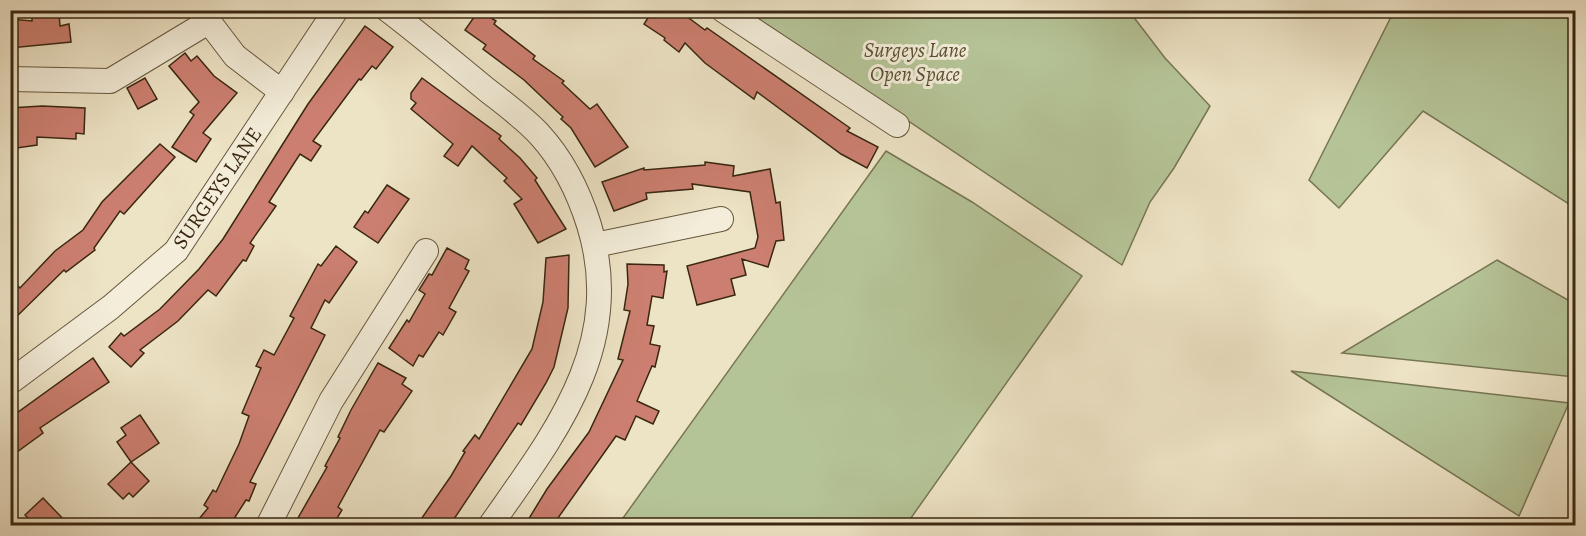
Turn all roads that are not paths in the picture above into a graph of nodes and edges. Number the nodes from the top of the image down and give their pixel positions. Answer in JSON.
{"nodes":[{"id":1,"x":336,"y":10,"type":"edge"},
{"id":2,"x":388,"y":10,"type":"edge"},
{"id":3,"x":723,"y":10,"type":"edge"},
{"id":4,"x":204,"y":16,"type":"edge"},
{"id":5,"x":10,"y":79,"type":"edge"},
{"id":6,"x":282,"y":92,"type":"junction"},
{"id":7,"x":897,"y":125,"type":"dead end"},
{"id":8,"x":712,"y":228,"type":"dead end"},
{"id":9,"x":595,"y":245,"type":"junction"},
{"id":10,"x":426,"y":251,"type":"dead end"},
{"id":11,"x":10,"y":382,"type":"edge"},
{"id":12,"x":268,"y":525,"type":"edge"},
{"id":13,"x":490,"y":525,"type":"edge"}],
"edges":[{"from":1,"to":6,"type":"street","name":"SURGEYS LANE"},
{"from":2,"to":9,"type":"street"},
{"from":3,"to":7,"type":"street"},
{"from":4,"to":5,"type":"street"},
{"from":4,"to":6,"type":"street"},
{"from":6,"to":11,"type":"street","name":"SURGEYS LANE"},
{"from":8,"to":9,"type":"street"},
{"from":9,"to":13,"type":"street"},
{"from":10,"to":12,"type":"street"}]}
